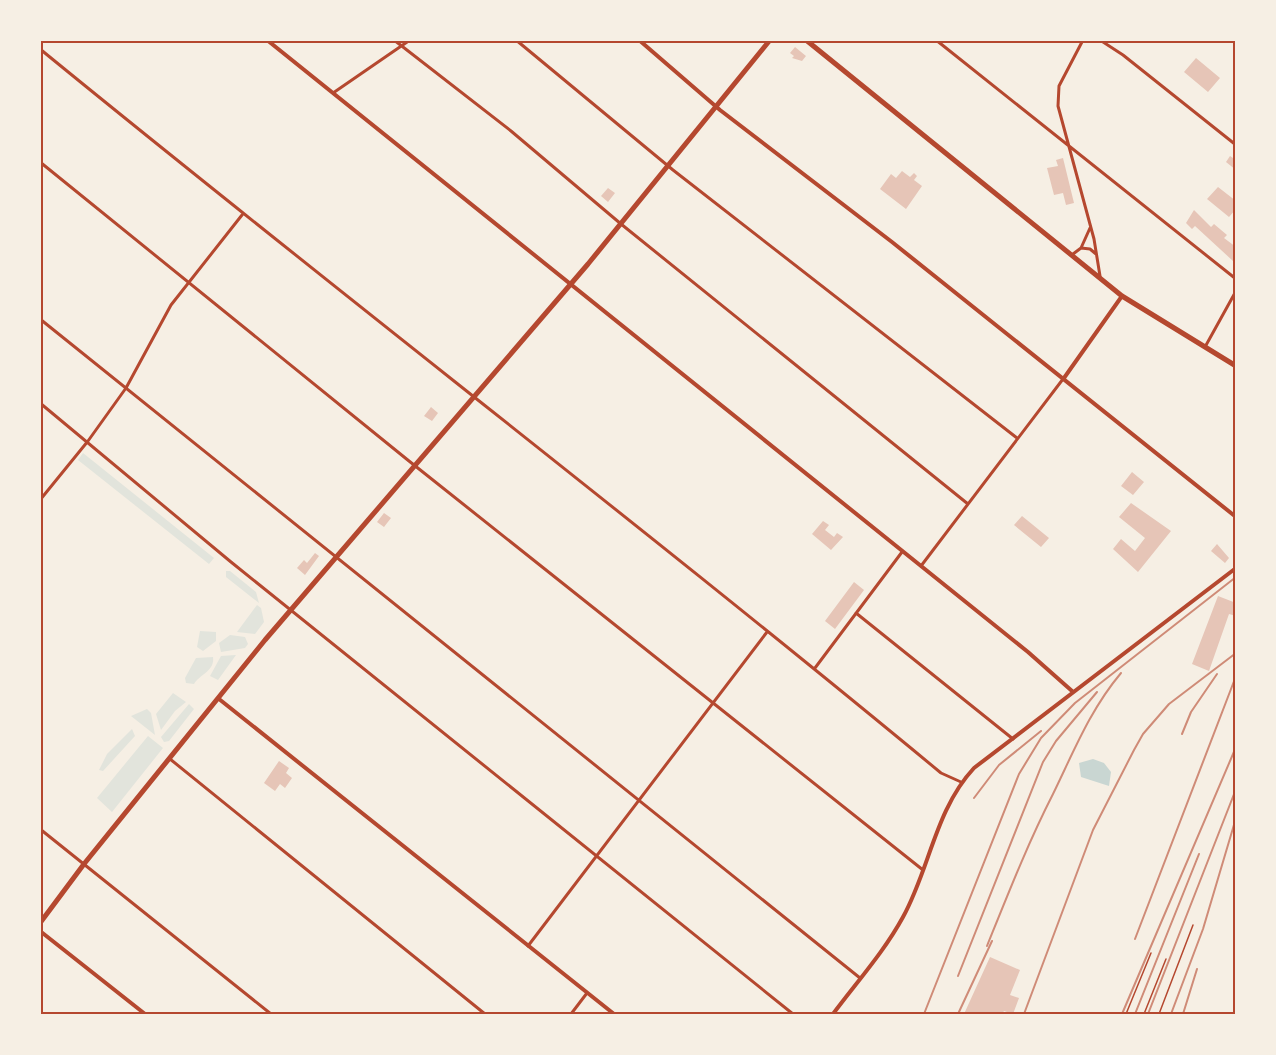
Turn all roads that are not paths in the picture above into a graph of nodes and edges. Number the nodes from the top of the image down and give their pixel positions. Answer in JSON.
{"nodes":[{"id":1,"x":267,"y":40,"type":"edge"},
{"id":2,"x":394,"y":40,"type":"edge"},
{"id":3,"x":411,"y":40,"type":"edge"},
{"id":4,"x":516,"y":40,"type":"edge"},
{"id":5,"x":639,"y":40,"type":"edge"},
{"id":6,"x":770,"y":40,"type":"edge"},
{"id":7,"x":806,"y":40,"type":"edge"},
{"id":8,"x":936,"y":40,"type":"edge"},
{"id":9,"x":1083,"y":40,"type":"edge"},
{"id":10,"x":1100,"y":40,"type":"edge"},
{"id":11,"x":402,"y":47,"type":"junction"},
{"id":12,"x":40,"y":49,"type":"edge"},
{"id":13,"x":333,"y":93,"type":"junction"},
{"id":14,"x":716,"y":105,"type":"junction"},
{"id":15,"x":1067,"y":145,"type":"junction"},
{"id":16,"x":1236,"y":145,"type":"edge"},
{"id":17,"x":40,"y":162,"type":"edge"},
{"id":18,"x":668,"y":165,"type":"junction"},
{"id":19,"x":242,"y":215,"type":"junction"},
{"id":20,"x":621,"y":224,"type":"junction"},
{"id":21,"x":1090,"y":227,"type":"junction"},
{"id":22,"x":1081,"y":248,"type":"junction"},
{"id":23,"x":1071,"y":255,"type":"junction"},
{"id":24,"x":1097,"y":255,"type":"junction"},
{"id":25,"x":1100,"y":278,"type":"junction"},
{"id":26,"x":1236,"y":279,"type":"edge"},
{"id":27,"x":188,"y":281,"type":"junction"},
{"id":28,"x":570,"y":284,"type":"junction"},
{"id":29,"x":1236,"y":291,"type":"edge"},
{"id":30,"x":1122,"y":296,"type":"junction"},
{"id":31,"x":40,"y":319,"type":"edge"},
{"id":32,"x":1205,"y":347,"type":"junction"},
{"id":33,"x":1236,"y":366,"type":"edge"},
{"id":34,"x":1064,"y":378,"type":"junction"},
{"id":35,"x":126,"y":388,"type":"junction"},
{"id":36,"x":474,"y":395,"type":"junction"},
{"id":37,"x":40,"y":403,"type":"edge"},
{"id":38,"x":1017,"y":438,"type":"junction"},
{"id":39,"x":88,"y":441,"type":"junction"},
{"id":40,"x":414,"y":464,"type":"junction"},
{"id":41,"x":40,"y":500,"type":"edge"},
{"id":42,"x":968,"y":504,"type":"junction"},
{"id":43,"x":1236,"y":517,"type":"edge"},
{"id":44,"x":902,"y":552,"type":"junction"},
{"id":45,"x":336,"y":556,"type":"junction"},
{"id":46,"x":921,"y":566,"type":"junction"},
{"id":47,"x":1236,"y":568,"type":"edge"},
{"id":48,"x":291,"y":608,"type":"junction"},
{"id":49,"x":856,"y":613,"type":"junction"},
{"id":50,"x":767,"y":632,"type":"junction"},
{"id":51,"x":814,"y":668,"type":"junction"},
{"id":52,"x":1072,"y":691,"type":"junction"},
{"id":53,"x":219,"y":699,"type":"junction"},
{"id":54,"x":714,"y":701,"type":"junction"},
{"id":55,"x":1013,"y":739,"type":"junction"},
{"id":56,"x":170,"y":759,"type":"junction"},
{"id":57,"x":961,"y":782,"type":"junction"},
{"id":58,"x":638,"y":799,"type":"junction"},
{"id":59,"x":40,"y":829,"type":"edge"},
{"id":60,"x":596,"y":855,"type":"junction"},
{"id":61,"x":84,"y":864,"type":"junction"},
{"id":62,"x":923,"y":870,"type":"junction"},
{"id":63,"x":40,"y":923,"type":"edge"},
{"id":64,"x":40,"y":931,"type":"edge"},
{"id":65,"x":528,"y":946,"type":"junction"},
{"id":66,"x":860,"y":978,"type":"junction"},
{"id":67,"x":587,"y":993,"type":"junction"},
{"id":68,"x":145,"y":1014,"type":"edge"},
{"id":69,"x":271,"y":1014,"type":"edge"},
{"id":70,"x":485,"y":1014,"type":"edge"},
{"id":71,"x":571,"y":1014,"type":"edge"},
{"id":72,"x":614,"y":1014,"type":"edge"},
{"id":73,"x":793,"y":1014,"type":"edge"},
{"id":74,"x":833,"y":1014,"type":"edge"}],
"edges":[{"from":1,"to":13,"type":"street"},
{"from":2,"to":11,"type":"street"},
{"from":3,"to":11,"type":"street"},
{"from":4,"to":18,"type":"street"},
{"from":5,"to":14,"type":"street"},
{"from":6,"to":14,"type":"main road"},
{"from":7,"to":23,"type":"main road"},
{"from":8,"to":15,"type":"street"},
{"from":9,"to":15,"type":"street"},
{"from":10,"to":16,"type":"street"},
{"from":11,"to":13,"type":"street"},
{"from":11,"to":20,"type":"street"},
{"from":12,"to":19,"type":"street"},
{"from":13,"to":28,"type":"street"},
{"from":14,"to":18,"type":"main road"},
{"from":14,"to":34,"type":"street"},
{"from":15,"to":21,"type":"street"},
{"from":15,"to":26,"type":"street"},
{"from":17,"to":27,"type":"street"},
{"from":18,"to":20,"type":"main road"},
{"from":18,"to":38,"type":"street"},
{"from":19,"to":27,"type":"street"},
{"from":19,"to":36,"type":"street"},
{"from":20,"to":28,"type":"main road"},
{"from":20,"to":42,"type":"street"},
{"from":21,"to":22,"type":"street"},
{"from":21,"to":24,"type":"street"},
{"from":22,"to":23,"type":"street"},
{"from":22,"to":24,"type":"street"},
{"from":23,"to":25,"type":"main road"},
{"from":24,"to":25,"type":"street"},
{"from":25,"to":30,"type":"main road"},
{"from":27,"to":35,"type":"street"},
{"from":27,"to":40,"type":"street"},
{"from":28,"to":36,"type":"main road"},
{"from":28,"to":44,"type":"street"},
{"from":29,"to":32,"type":"street"},
{"from":30,"to":32,"type":"main road"},
{"from":30,"to":34,"type":"street"},
{"from":31,"to":35,"type":"street"},
{"from":32,"to":33,"type":"main road"},
{"from":34,"to":38,"type":"street"},
{"from":34,"to":43,"type":"street"},
{"from":35,"to":39,"type":"street"},
{"from":35,"to":45,"type":"street"},
{"from":36,"to":40,"type":"main road"},
{"from":36,"to":50,"type":"street"},
{"from":37,"to":39,"type":"street"},
{"from":38,"to":42,"type":"street"},
{"from":39,"to":41,"type":"street"},
{"from":39,"to":48,"type":"street"},
{"from":40,"to":45,"type":"main road"},
{"from":40,"to":54,"type":"street"},
{"from":42,"to":46,"type":"street"},
{"from":44,"to":46,"type":"street"},
{"from":44,"to":49,"type":"street"},
{"from":45,"to":48,"type":"main road"},
{"from":45,"to":58,"type":"street"},
{"from":46,"to":52,"type":"street"},
{"from":47,"to":52,"type":"street"},
{"from":48,"to":53,"type":"main road"},
{"from":48,"to":60,"type":"street"},
{"from":49,"to":51,"type":"street"},
{"from":49,"to":55,"type":"street"},
{"from":50,"to":51,"type":"street"},
{"from":50,"to":54,"type":"street"},
{"from":51,"to":57,"type":"street"},
{"from":52,"to":55,"type":"street"},
{"from":53,"to":56,"type":"main road"},
{"from":53,"to":65,"type":"street"},
{"from":54,"to":58,"type":"street"},
{"from":54,"to":62,"type":"street"},
{"from":55,"to":57,"type":"street"},
{"from":56,"to":61,"type":"main road"},
{"from":56,"to":70,"type":"street"},
{"from":57,"to":62,"type":"street"},
{"from":58,"to":60,"type":"street"},
{"from":58,"to":66,"type":"street"},
{"from":59,"to":61,"type":"street"},
{"from":60,"to":65,"type":"street"},
{"from":60,"to":73,"type":"street"},
{"from":61,"to":63,"type":"main road"},
{"from":61,"to":69,"type":"street"},
{"from":62,"to":66,"type":"street"},
{"from":64,"to":68,"type":"street"},
{"from":65,"to":67,"type":"street"},
{"from":66,"to":74,"type":"street"},
{"from":67,"to":71,"type":"street"},
{"from":67,"to":72,"type":"street"}]}
